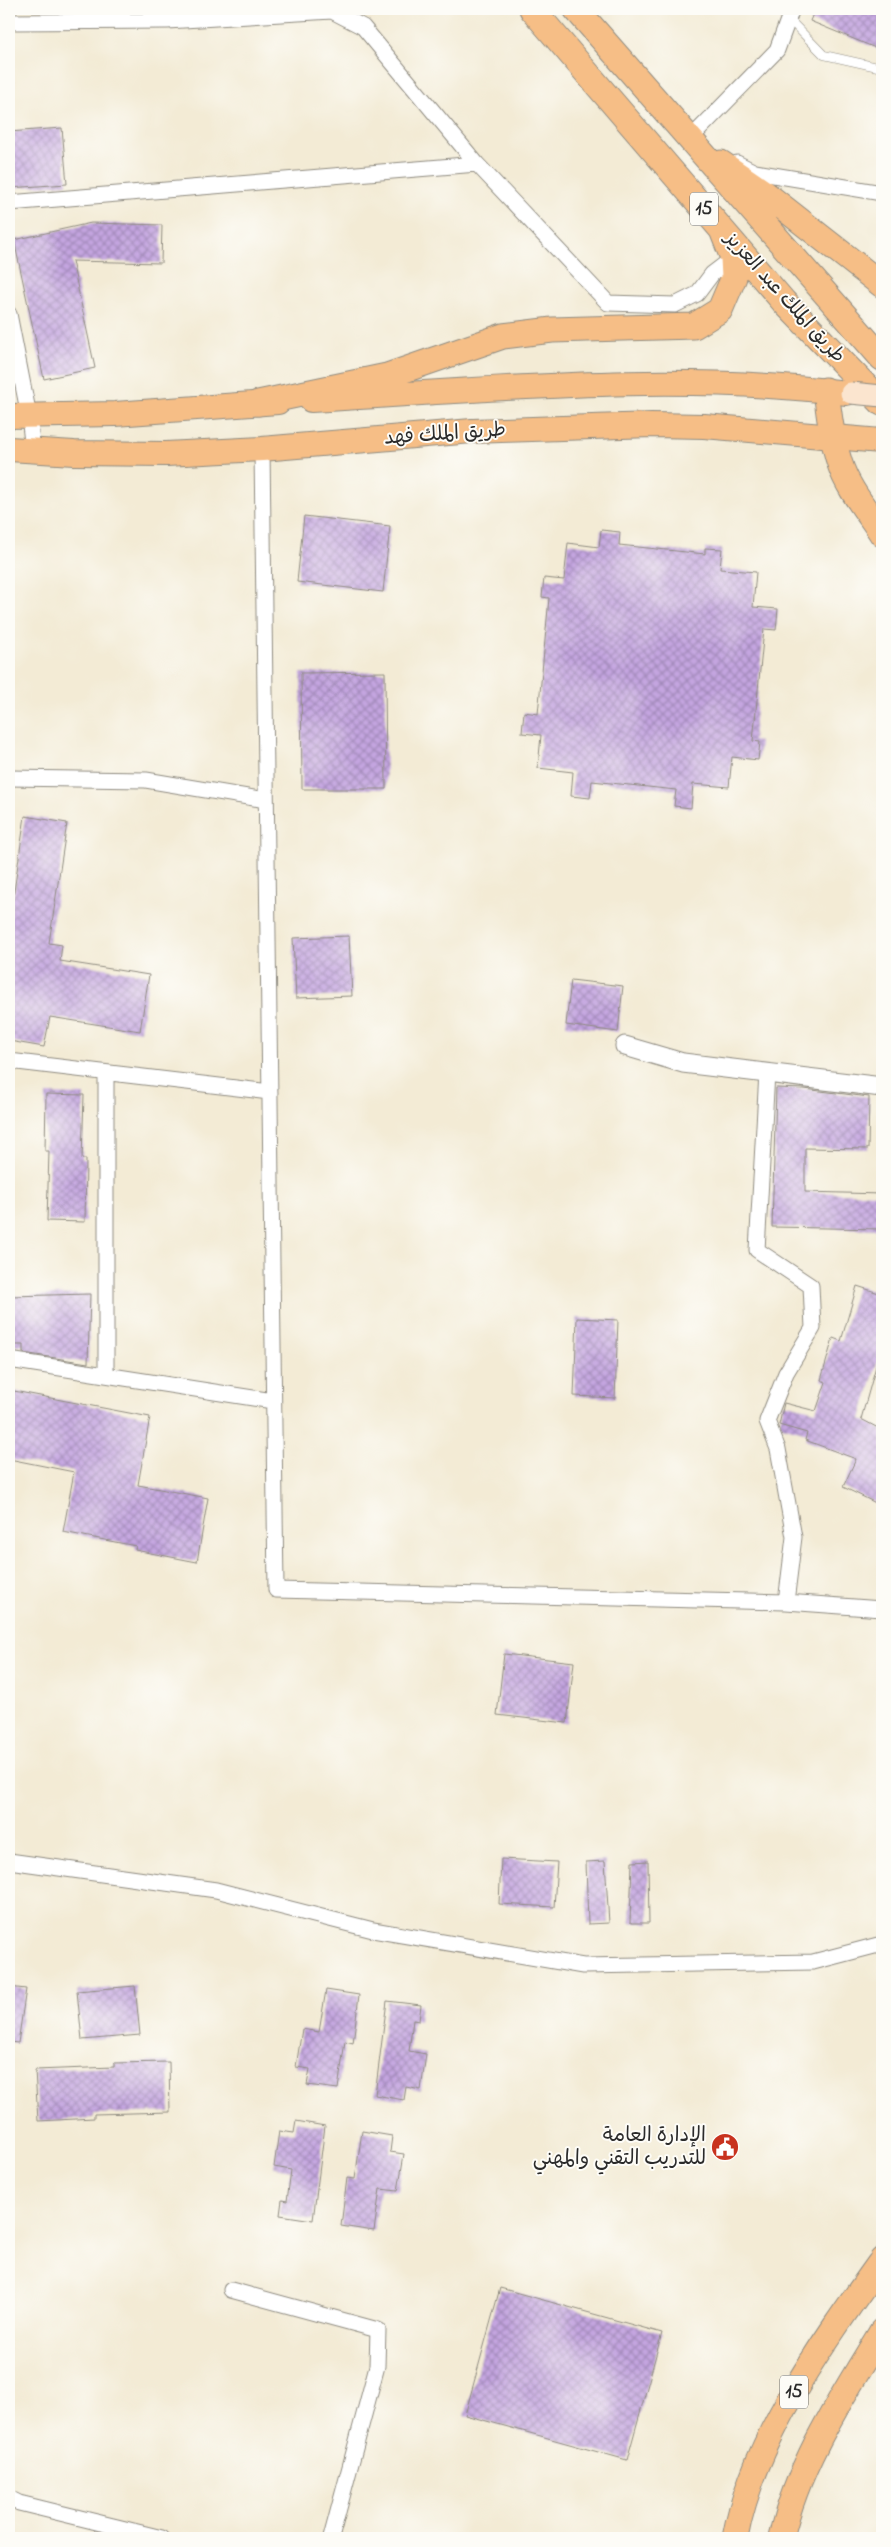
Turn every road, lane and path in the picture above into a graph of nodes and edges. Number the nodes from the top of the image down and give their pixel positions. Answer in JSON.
{"nodes":[{"id":1,"x":532,"y":9,"type":"edge"},
{"id":2,"x":576,"y":9,"type":"edge"},
{"id":3,"x":786,"y":12,"type":"edge"},
{"id":4,"x":9,"y":22,"type":"edge"},
{"id":5,"x":882,"y":68,"type":"edge"},
{"id":6,"x":689,"y":140,"type":"junction"},
{"id":7,"x":477,"y":164,"type":"junction"},
{"id":8,"x":882,"y":193,"type":"edge"},
{"id":9,"x":9,"y":203,"type":"edge"},
{"id":10,"x":722,"y":230,"type":"junction"},
{"id":11,"x":733,"y":258,"type":"junction"},
{"id":12,"x":882,"y":285,"type":"edge"},
{"id":13,"x":9,"y":314,"type":"edge"},
{"id":14,"x":882,"y":358,"type":"edge"},
{"id":15,"x":826,"y":390,"type":"junction"},
{"id":16,"x":851,"y":393,"type":"joint"},
{"id":17,"x":882,"y":396,"type":"edge"},
{"id":18,"x":258,"y":403,"type":"junction"},
{"id":19,"x":882,"y":404,"type":"edge"},
{"id":20,"x":19,"y":416,"type":"edge"},
{"id":21,"x":832,"y":436,"type":"junction"},
{"id":22,"x":881,"y":440,"type":"dead end"},
{"id":23,"x":9,"y":449,"type":"edge"},
{"id":24,"x":262,"y":449,"type":"junction"},
{"id":25,"x":33,"y":451,"type":"junction"},
{"id":26,"x":882,"y":534,"type":"edge"},
{"id":27,"x":9,"y":778,"type":"edge"},
{"id":28,"x":266,"y":800,"type":"junction"},
{"id":29,"x":625,"y":1046,"type":"dead end"},
{"id":30,"x":9,"y":1061,"type":"edge"},
{"id":31,"x":106,"y":1073,"type":"junction"},
{"id":32,"x":767,"y":1073,"type":"junction"},
{"id":33,"x":882,"y":1087,"type":"edge"},
{"id":34,"x":270,"y":1092,"type":"junction"},
{"id":35,"x":9,"y":1360,"type":"edge"},
{"id":36,"x":106,"y":1375,"type":"junction"},
{"id":37,"x":273,"y":1401,"type":"junction"},
{"id":38,"x":786,"y":1602,"type":"junction"},
{"id":39,"x":882,"y":1609,"type":"edge"},
{"id":40,"x":9,"y":1861,"type":"edge"},
{"id":41,"x":882,"y":1944,"type":"edge"},
{"id":42,"x":882,"y":2260,"type":"edge"},
{"id":43,"x":231,"y":2290,"type":"dead end"},
{"id":44,"x":882,"y":2331,"type":"edge"},
{"id":45,"x":9,"y":2498,"type":"edge"},
{"id":46,"x":162,"y":2538,"type":"edge"},
{"id":47,"x":332,"y":2538,"type":"edge"},
{"id":48,"x":735,"y":2538,"type":"edge"},
{"id":49,"x":781,"y":2538,"type":"edge"}],
"edges":[{"from":1,"to":10,"type":"highway","name":"طريق الملك عبد العزيز","number":"15"},
{"from":2,"to":6,"type":"highway","name":"طريق الملك عبد العزيز","number":"15"},
{"from":3,"to":5,"type":"lane"},
{"from":3,"to":6,"type":"street"},
{"from":4,"to":7,"type":"street"},
{"from":6,"to":8,"type":"street"},
{"from":6,"to":12,"type":"highway"},
{"from":6,"to":14,"type":"highway","name":"طريق الملك عبد العزيز","number":"15"},
{"from":7,"to":9,"type":"street"},
{"from":7,"to":11,"type":"street"},
{"from":10,"to":11,"type":"highway"},
{"from":10,"to":19,"type":"highway","name":"طريق الملك عبد العزيز","number":"15"},
{"from":11,"to":18,"type":"highway"},
{"from":13,"to":20,"type":"street"},
{"from":15,"to":16,"type":"main road","name":"طريق الملك فهد"},
{"from":15,"to":18,"type":"main road","name":"طريق الملك فهد"},
{"from":15,"to":21,"type":"highway"},
{"from":16,"to":17,"type":"main road","bridge":true},
{"from":18,"to":20,"type":"main road","name":"طريق الملك فهد"},
{"from":20,"to":25,"type":"street"},
{"from":21,"to":22,"type":"main road","name":"طريق الملك فهد"},
{"from":21,"to":24,"type":"main road","name":"طريق الملك فهد"},
{"from":21,"to":26,"type":"highway"},
{"from":23,"to":25,"type":"main road","name":"طريق الملك فهد"},
{"from":24,"to":25,"type":"main road","name":"طريق الملك فهد"},
{"from":24,"to":28,"type":"street"},
{"from":27,"to":28,"type":"street"},
{"from":28,"to":34,"type":"street"},
{"from":29,"to":32,"type":"street"},
{"from":30,"to":31,"type":"street"},
{"from":31,"to":34,"type":"street"},
{"from":31,"to":36,"type":"street"},
{"from":32,"to":33,"type":"street"},
{"from":32,"to":38,"type":"street"},
{"from":34,"to":37,"type":"street"},
{"from":35,"to":36,"type":"street"},
{"from":36,"to":37,"type":"street"},
{"from":37,"to":38,"type":"street"},
{"from":38,"to":39,"type":"street"},
{"from":40,"to":41,"type":"street"},
{"from":42,"to":48,"type":"highway","number":"15"},
{"from":43,"to":47,"type":"street"},
{"from":44,"to":49,"type":"highway","number":"15"},
{"from":45,"to":46,"type":"street"}]}
